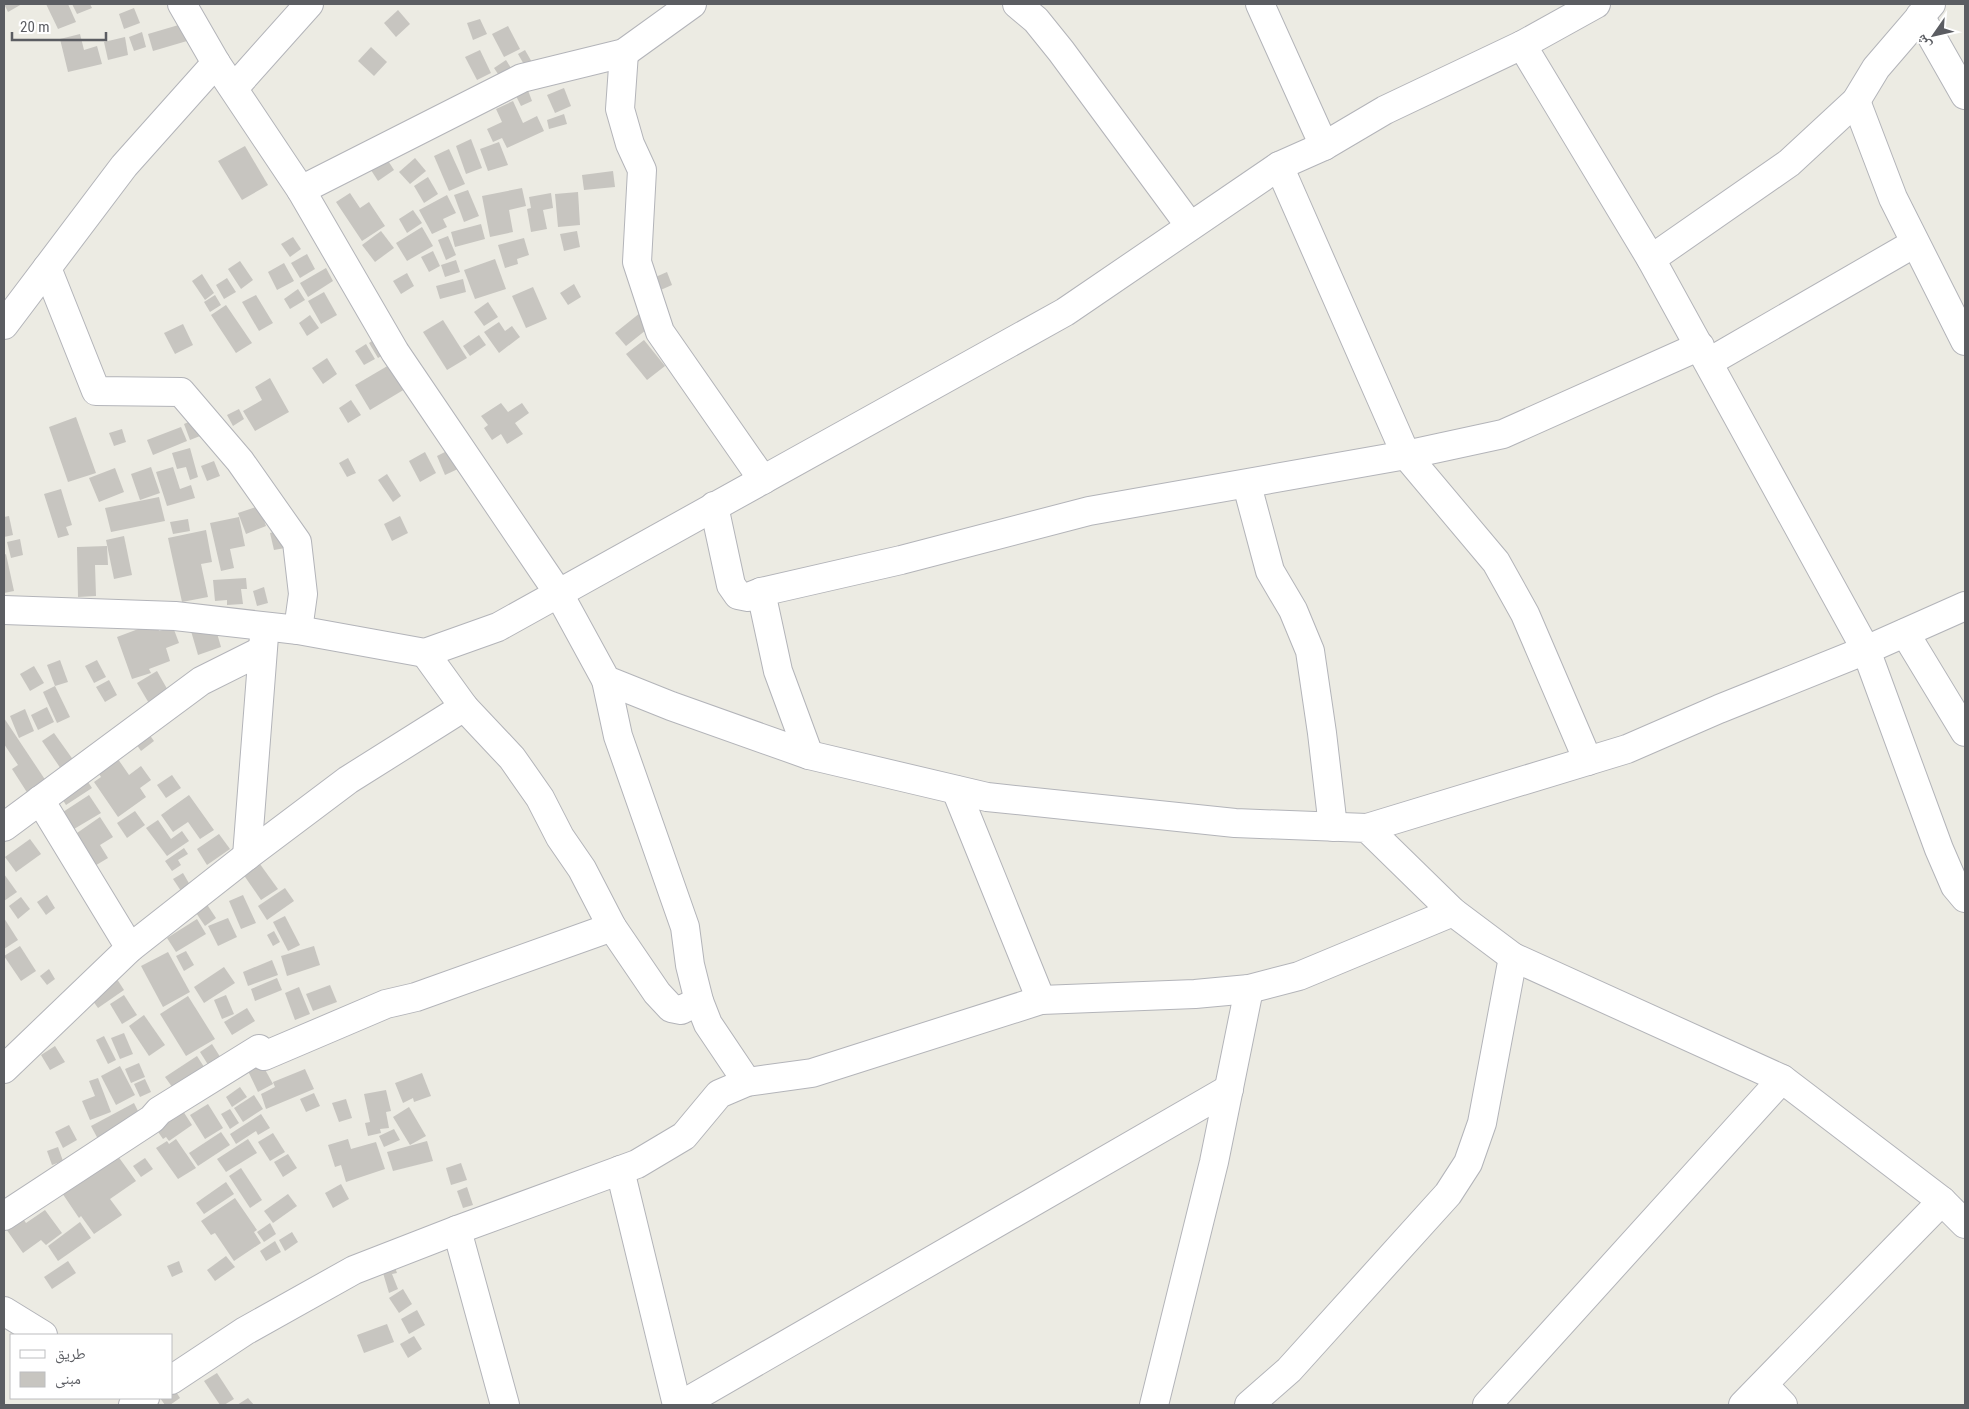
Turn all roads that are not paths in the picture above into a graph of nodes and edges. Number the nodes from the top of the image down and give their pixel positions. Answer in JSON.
{"nodes":[{"id":1,"x":182,"y":4,"type":"edge"},
{"id":2,"x":309,"y":4,"type":"edge"},
{"id":3,"x":692,"y":4,"type":"edge"},
{"id":4,"x":1017,"y":4,"type":"edge"},
{"id":5,"x":1260,"y":4,"type":"edge"},
{"id":6,"x":1594,"y":4,"type":"edge"},
{"id":7,"x":1925,"y":10,"type":"edge"},
{"id":8,"x":1522,"y":45,"type":"junction"},
{"id":9,"x":624,"y":53,"type":"junction"},
{"id":10,"x":216,"y":63,"type":"junction"},
{"id":11,"x":234,"y":88,"type":"junction"},
{"id":12,"x":1965,"y":95,"type":"edge"},
{"id":13,"x":1856,"y":101,"type":"junction"},
{"id":14,"x":1324,"y":146,"type":"junction"},
{"id":15,"x":1279,"y":166,"type":"junction"},
{"id":16,"x":301,"y":190,"type":"junction"},
{"id":17,"x":1190,"y":226,"type":"junction"},
{"id":18,"x":1915,"y":243,"type":"junction"},
{"id":19,"x":1650,"y":259,"type":"junction"},
{"id":20,"x":47,"y":268,"type":"junction"},
{"id":21,"x":4,"y":324,"type":"edge"},
{"id":22,"x":1965,"y":341,"type":"edge"},
{"id":23,"x":1704,"y":354,"type":"junction"},
{"id":24,"x":1406,"y":456,"type":"junction"},
{"id":25,"x":763,"y":480,"type":"junction"},
{"id":26,"x":1247,"y":485,"type":"junction"},
{"id":27,"x":714,"y":506,"type":"junction"},
{"id":28,"x":761,"y":592,"type":"junction"},
{"id":29,"x":560,"y":594,"type":"junction"},
{"id":30,"x":1965,"y":606,"type":"edge"},
{"id":31,"x":4,"y":610,"type":"edge"},
{"id":32,"x":298,"y":630,"type":"junction"},
{"id":33,"x":1905,"y":633,"type":"junction"},
{"id":34,"x":263,"y":639,"type":"junction"},
{"id":35,"x":1866,"y":650,"type":"junction"},
{"id":36,"x":425,"y":653,"type":"junction"},
{"id":37,"x":606,"y":680,"type":"junction"},
{"id":38,"x":464,"y":707,"type":"junction"},
{"id":39,"x":1965,"y":732,"type":"edge"},
{"id":40,"x":809,"y":755,"type":"junction"},
{"id":41,"x":1588,"y":761,"type":"junction"},
{"id":42,"x":956,"y":790,"type":"junction"},
{"id":43,"x":40,"y":800,"type":"junction"},
{"id":44,"x":4,"y":827,"type":"edge"},
{"id":45,"x":1333,"y":827,"type":"junction"},
{"id":46,"x":1367,"y":828,"type":"junction"},
{"id":47,"x":247,"y":856,"type":"junction"},
{"id":48,"x":1965,"y":898,"type":"edge"},
{"id":49,"x":1453,"y":912,"type":"junction"},
{"id":50,"x":612,"y":927,"type":"junction"},
{"id":51,"x":130,"y":948,"type":"junction"},
{"id":52,"x":1513,"y":957,"type":"junction"},
{"id":53,"x":1249,"y":989,"type":"junction"},
{"id":54,"x":1041,"y":1000,"type":"junction"},
{"id":55,"x":699,"y":1001,"type":"junction"},
{"id":56,"x":4,"y":1070,"type":"edge"},
{"id":57,"x":1782,"y":1079,"type":"junction"},
{"id":58,"x":747,"y":1082,"type":"junction"},
{"id":59,"x":1229,"y":1089,"type":"junction"},
{"id":60,"x":620,"y":1170,"type":"junction"},
{"id":61,"x":1942,"y":1201,"type":"junction"},
{"id":62,"x":4,"y":1216,"type":"edge"},
{"id":63,"x":1965,"y":1224,"type":"edge"},
{"id":64,"x":457,"y":1230,"type":"junction"},
{"id":65,"x":4,"y":1311,"type":"edge"},
{"id":66,"x":41,"y":1334,"type":"edge"},
{"id":67,"x":172,"y":1379,"type":"edge"},
{"id":68,"x":1764,"y":1385,"type":"junction"},
{"id":69,"x":505,"y":1405,"type":"edge"},
{"id":70,"x":677,"y":1405,"type":"edge"},
{"id":71,"x":682,"y":1405,"type":"edge"},
{"id":72,"x":1154,"y":1405,"type":"edge"},
{"id":73,"x":1249,"y":1405,"type":"edge"},
{"id":74,"x":1487,"y":1405,"type":"edge"},
{"id":75,"x":1744,"y":1405,"type":"edge"},
{"id":76,"x":1783,"y":1405,"type":"edge"}],
"edges":[{"from":1,"to":10,"type":"street"},
{"from":2,"to":11,"type":"street"},
{"from":3,"to":9,"type":"street"},
{"from":4,"to":17,"type":"street"},
{"from":5,"to":14,"type":"street"},
{"from":6,"to":8,"type":"street"},
{"from":7,"to":12,"type":"street"},
{"from":7,"to":13,"type":"street"},
{"from":8,"to":14,"type":"street"},
{"from":8,"to":19,"type":"street"},
{"from":9,"to":16,"type":"street"},
{"from":9,"to":25,"type":"street"},
{"from":10,"to":11,"type":"street"},
{"from":10,"to":20,"type":"street"},
{"from":11,"to":16,"type":"street"},
{"from":13,"to":18,"type":"street"},
{"from":13,"to":19,"type":"street"},
{"from":14,"to":15,"type":"street"},
{"from":15,"to":17,"type":"street"},
{"from":15,"to":24,"type":"street"},
{"from":16,"to":29,"type":"street"},
{"from":17,"to":25,"type":"street"},
{"from":18,"to":22,"type":"street"},
{"from":18,"to":23,"type":"street"},
{"from":19,"to":23,"type":"street"},
{"from":20,"to":21,"type":"street"},
{"from":20,"to":32,"type":"street"},
{"from":23,"to":24,"type":"street"},
{"from":23,"to":35,"type":"street"},
{"from":24,"to":26,"type":"street"},
{"from":24,"to":41,"type":"street"},
{"from":25,"to":27,"type":"street"},
{"from":26,"to":28,"type":"street"},
{"from":26,"to":45,"type":"street"},
{"from":27,"to":28,"type":"street"},
{"from":27,"to":29,"type":"street"},
{"from":28,"to":40,"type":"street"},
{"from":29,"to":36,"type":"street"},
{"from":29,"to":37,"type":"street"},
{"from":30,"to":33,"type":"street"},
{"from":31,"to":34,"type":"street"},
{"from":32,"to":34,"type":"street"},
{"from":32,"to":36,"type":"street"},
{"from":33,"to":35,"type":"street"},
{"from":33,"to":39,"type":"street"},
{"from":34,"to":43,"type":"street"},
{"from":34,"to":47,"type":"street"},
{"from":35,"to":41,"type":"street"},
{"from":35,"to":48,"type":"street"},
{"from":36,"to":38,"type":"street"},
{"from":37,"to":40,"type":"street"},
{"from":37,"to":55,"type":"street"},
{"from":38,"to":47,"type":"street"},
{"from":38,"to":50,"type":"street"},
{"from":40,"to":42,"type":"street"},
{"from":41,"to":46,"type":"street"},
{"from":42,"to":45,"type":"street"},
{"from":42,"to":54,"type":"street"},
{"from":43,"to":44,"type":"street"},
{"from":43,"to":51,"type":"street"},
{"from":45,"to":46,"type":"street"},
{"from":46,"to":49,"type":"street"},
{"from":47,"to":51,"type":"street"},
{"from":49,"to":52,"type":"street"},
{"from":49,"to":53,"type":"street"},
{"from":50,"to":55,"type":"street"},
{"from":50,"to":62,"type":"street"},
{"from":51,"to":56,"type":"street"},
{"from":52,"to":57,"type":"street"},
{"from":52,"to":73,"type":"street"},
{"from":53,"to":54,"type":"street"},
{"from":53,"to":59,"type":"street"},
{"from":54,"to":58,"type":"street"},
{"from":55,"to":58,"type":"street"},
{"from":57,"to":61,"type":"street"},
{"from":57,"to":74,"type":"street"},
{"from":58,"to":60,"type":"street"},
{"from":59,"to":71,"type":"street"},
{"from":59,"to":72,"type":"street"},
{"from":60,"to":64,"type":"street"},
{"from":60,"to":70,"type":"street"},
{"from":61,"to":63,"type":"street"},
{"from":61,"to":68,"type":"street"},
{"from":64,"to":67,"type":"street"},
{"from":64,"to":69,"type":"street"},
{"from":65,"to":66,"type":"street"},
{"from":68,"to":75,"type":"street"},
{"from":68,"to":76,"type":"street"}]}
